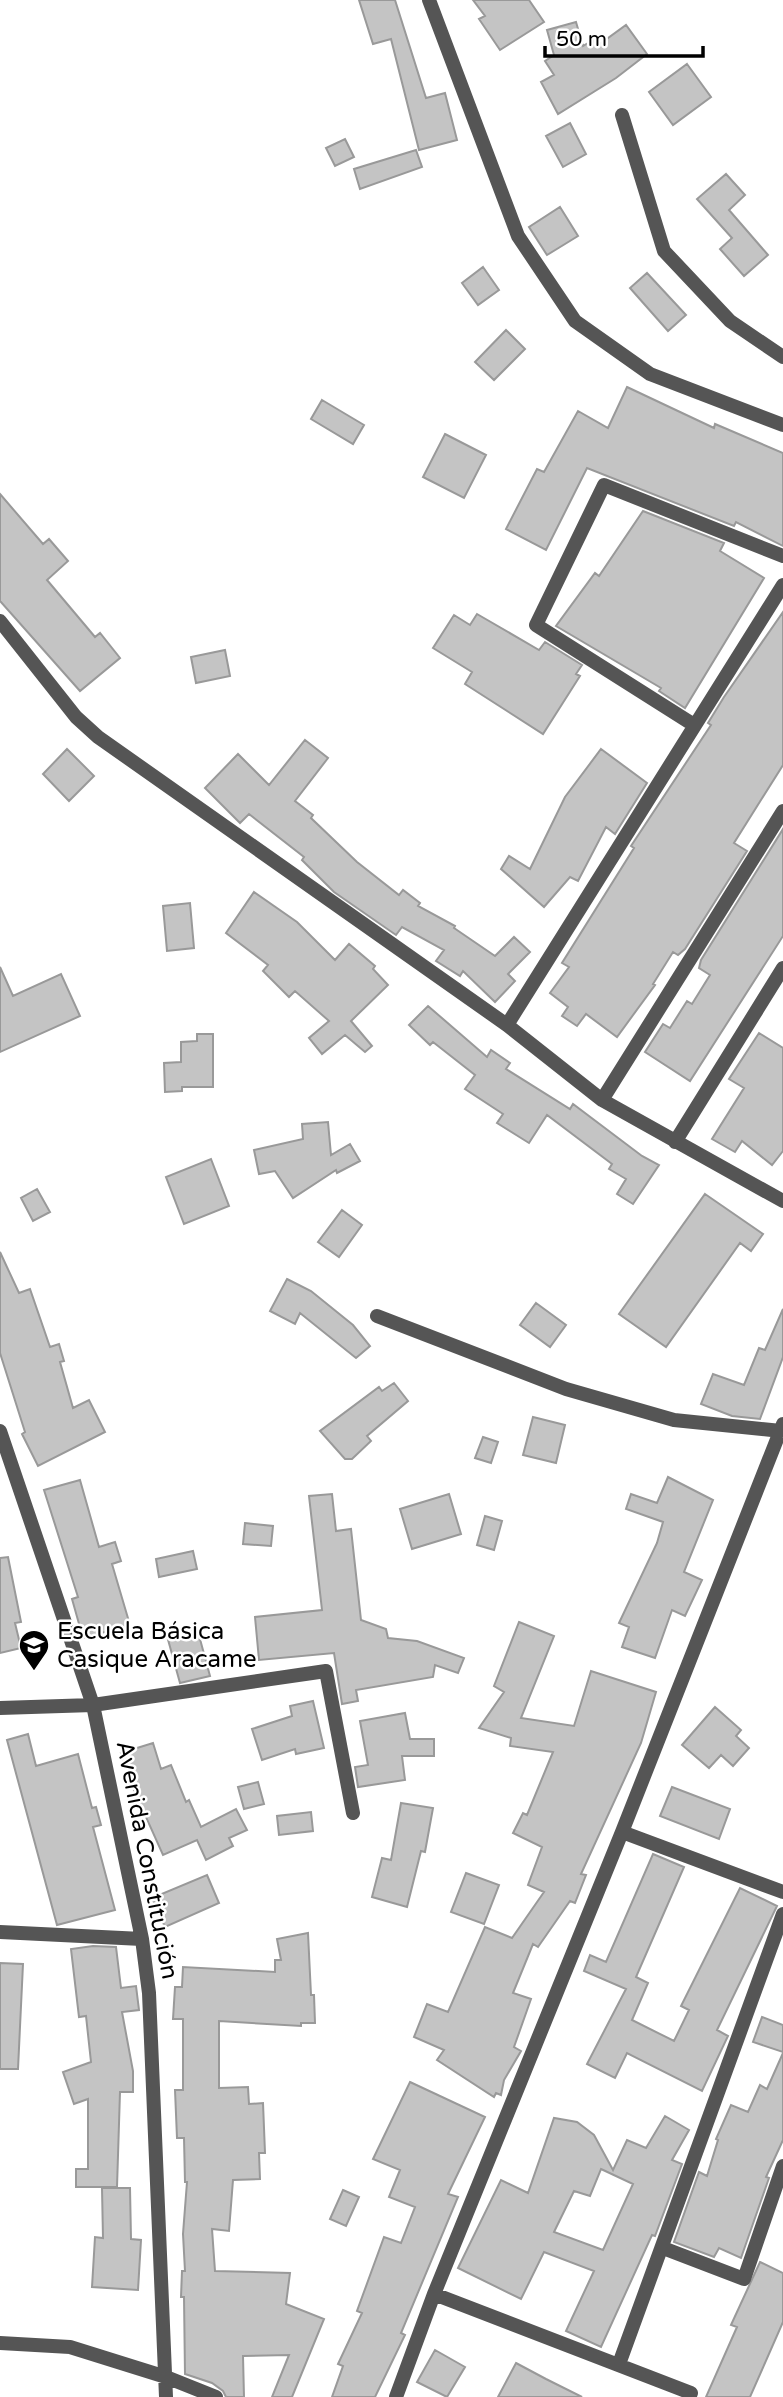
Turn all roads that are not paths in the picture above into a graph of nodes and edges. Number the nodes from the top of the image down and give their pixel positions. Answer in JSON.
{"nodes":[{"id":1,"x":429,"y":0,"type":"edge"},
{"id":2,"x":622,"y":115,"type":"dead end"},
{"id":3,"x":783,"y":357,"type":"edge"},
{"id":4,"x":783,"y":425,"type":"edge"},
{"id":5,"x":783,"y":556,"type":"edge"},
{"id":6,"x":783,"y":585,"type":"edge"},
{"id":7,"x":0,"y":621,"type":"edge"},
{"id":8,"x":694,"y":725,"type":"junction"},
{"id":9,"x":783,"y":811,"type":"edge"},
{"id":10,"x":783,"y":968,"type":"edge"},
{"id":11,"x":506,"y":1025,"type":"junction"},
{"id":12,"x":602,"y":1100,"type":"junction"},
{"id":13,"x":675,"y":1142,"type":"junction"},
{"id":14,"x":783,"y":1201,"type":"edge"},
{"id":15,"x":377,"y":1316,"type":"dead end"},
{"id":16,"x":782,"y":1427,"type":"edge"},
{"id":17,"x":0,"y":1431,"type":"edge"},
{"id":18,"x":93,"y":1705,"type":"junction"},
{"id":19,"x":0,"y":1707,"type":"edge"},
{"id":20,"x":353,"y":1813,"type":"dead end"},
{"id":21,"x":622,"y":1832,"type":"junction"},
{"id":22,"x":783,"y":1892,"type":"edge"},
{"id":23,"x":783,"y":1914,"type":"edge"},
{"id":24,"x":0,"y":1932,"type":"edge"},
{"id":25,"x":142,"y":1939,"type":"junction"},
{"id":26,"x":783,"y":2166,"type":"edge"},
{"id":27,"x":663,"y":2248,"type":"junction"},
{"id":28,"x":434,"y":2294,"type":"junction"},
{"id":29,"x":0,"y":2343,"type":"edge"},
{"id":30,"x":619,"y":2364,"type":"junction"},
{"id":31,"x":166,"y":2377,"type":"junction"},
{"id":32,"x":166,"y":2397,"type":"edge"},
{"id":33,"x":216,"y":2397,"type":"edge"},
{"id":34,"x":396,"y":2397,"type":"edge"},
{"id":35,"x":689,"y":2397,"type":"edge"}],
"edges":[{"from":1,"to":4,"type":"street"},
{"from":2,"to":3,"type":"street"},
{"from":5,"to":8,"type":"street"},
{"from":6,"to":8,"type":"street"},
{"from":7,"to":11,"type":"street"},
{"from":8,"to":11,"type":"street"},
{"from":9,"to":12,"type":"street"},
{"from":10,"to":13,"type":"street"},
{"from":11,"to":12,"type":"street"},
{"from":12,"to":13,"type":"street"},
{"from":13,"to":14,"type":"street"},
{"from":15,"to":16,"type":"street"},
{"from":16,"to":21,"type":"street"},
{"from":17,"to":18,"type":"street","name":"Avenida Constitución"},
{"from":18,"to":19,"type":"street"},
{"from":18,"to":20,"type":"street"},
{"from":18,"to":25,"type":"street","name":"Avenida Constitución"},
{"from":21,"to":22,"type":"street"},
{"from":21,"to":28,"type":"street"},
{"from":23,"to":27,"type":"street"},
{"from":24,"to":25,"type":"street"},
{"from":25,"to":31,"type":"street","name":"Avenida Constitución"},
{"from":26,"to":27,"type":"street"},
{"from":27,"to":30,"type":"street"},
{"from":28,"to":30,"type":"street"},
{"from":28,"to":34,"type":"street"},
{"from":29,"to":31,"type":"street"},
{"from":30,"to":35,"type":"street"},
{"from":31,"to":32,"type":"street","name":"Avenida Constitución"},
{"from":31,"to":33,"type":"street"}]}
